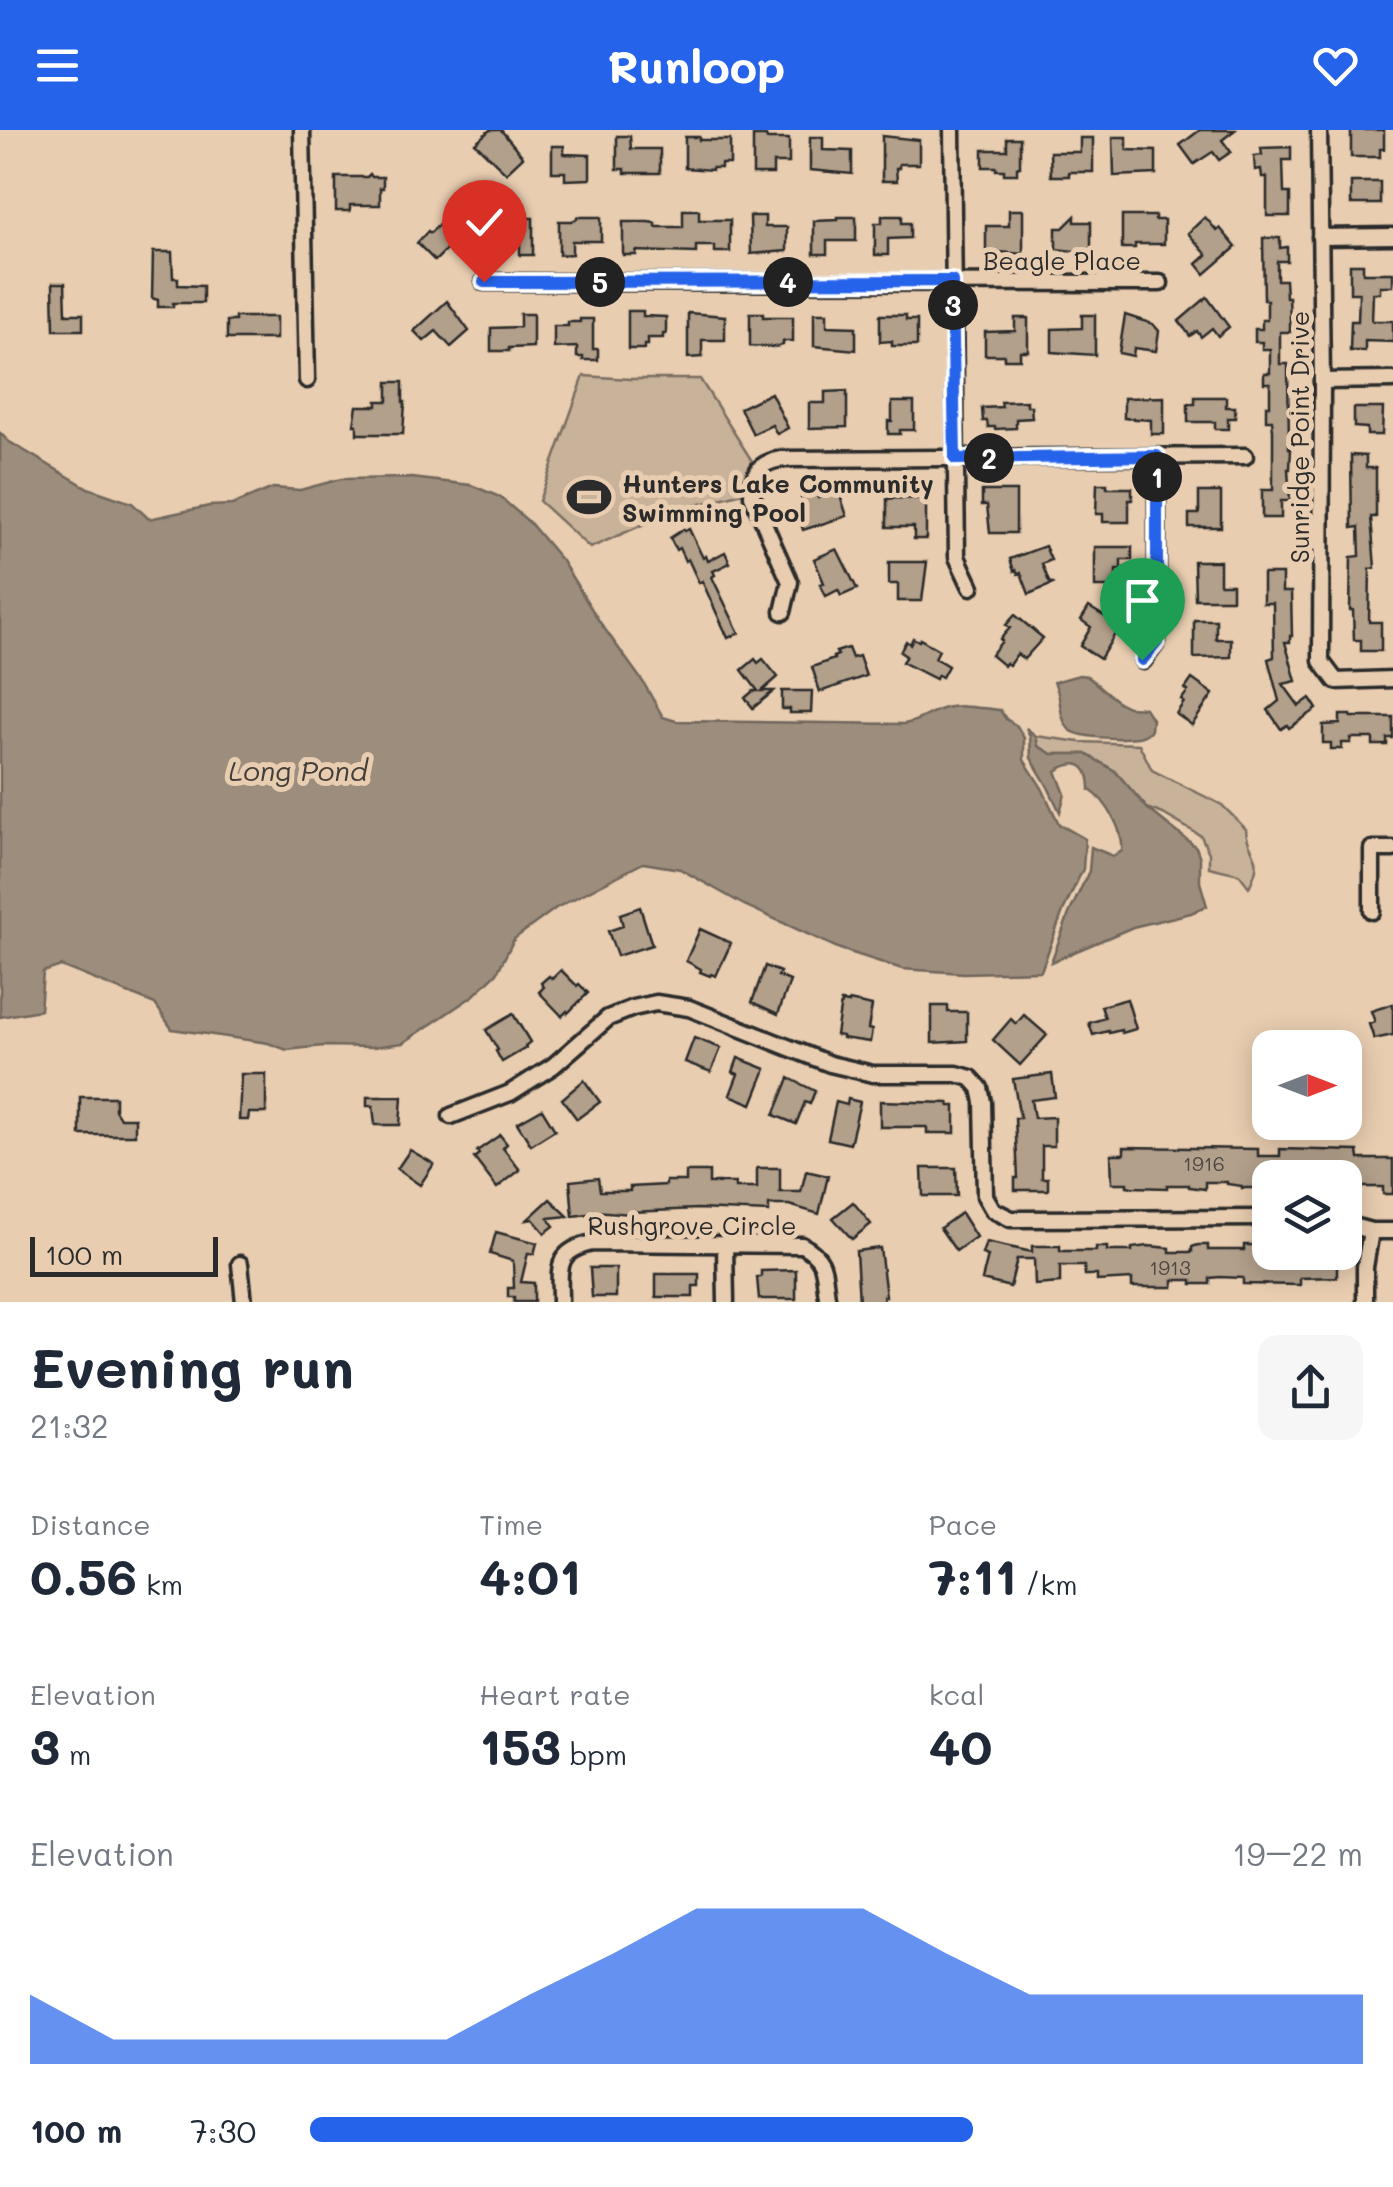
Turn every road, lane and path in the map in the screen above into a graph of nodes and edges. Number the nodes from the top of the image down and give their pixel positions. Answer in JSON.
{"nodes":[{"id":1,"x":302,"y":130,"type":"edge"},
{"id":2,"x":952,"y":130,"type":"edge"},
{"id":3,"x":1319,"y":130,"type":"edge"},
{"id":4,"x":1393,"y":236,"type":"edge"},
{"id":5,"x":1320,"y":237,"type":"junction"},
{"id":6,"x":952,"y":281,"type":"junction"},
{"id":7,"x":484,"y":282,"type":"dead end"},
{"id":8,"x":1160,"y":283,"type":"dead end"},
{"id":9,"x":307,"y":380,"type":"dead end"},
{"id":10,"x":1393,"y":380,"type":"edge"},
{"id":11,"x":1322,"y":381,"type":"junction"},
{"id":12,"x":1157,"y":456,"type":"junction"},
{"id":13,"x":1245,"y":456,"type":"dead end"},
{"id":14,"x":955,"y":459,"type":"junction"},
{"id":15,"x":971,"y":587,"type":"dead end"},
{"id":16,"x":784,"y":612,"type":"dead end"},
{"id":17,"x":1142,"y":660,"type":"dead end"},
{"id":18,"x":1393,"y":679,"type":"edge"},
{"id":19,"x":1393,"y":848,"type":"edge"},
{"id":20,"x":1372,"y":911,"type":"dead end"},
{"id":21,"x":451,"y":1116,"type":"dead end"},
{"id":22,"x":1252,"y":1218,"type":"edge"},
{"id":23,"x":1362,"y":1229,"type":"edge"},
{"id":24,"x":1371,"y":1231,"type":"junction"},
{"id":25,"x":1393,"y":1231,"type":"edge"},
{"id":26,"x":725,"y":1244,"type":"junction"},
{"id":27,"x":240,"y":1264,"type":"dead end"},
{"id":28,"x":244,"y":1302,"type":"edge"},
{"id":29,"x":560,"y":1302,"type":"edge"},
{"id":30,"x":726,"y":1302,"type":"edge"},
{"id":31,"x":828,"y":1302,"type":"edge"},
{"id":32,"x":1365,"y":1302,"type":"edge"}],
"edges":[{"from":1,"to":9,"type":"street"},
{"from":2,"to":6,"type":"street"},
{"from":3,"to":5,"type":"street","name":"Sunridge Point Drive"},
{"from":4,"to":5,"type":"street"},
{"from":5,"to":11,"type":"street","name":"Sunridge Point Drive"},
{"from":6,"to":7,"type":"street","name":"Beagle Place"},
{"from":6,"to":8,"type":"street","name":"Beagle Place"},
{"from":6,"to":14,"type":"street"},
{"from":10,"to":11,"type":"street"},
{"from":11,"to":18,"type":"street","name":"Sunridge Point Drive"},
{"from":12,"to":13,"type":"street"},
{"from":12,"to":14,"type":"street"},
{"from":12,"to":17,"type":"street"},
{"from":14,"to":15,"type":"street"},
{"from":14,"to":16,"type":"street"},
{"from":19,"to":20,"type":"street"},
{"from":21,"to":22,"type":"street"},
{"from":23,"to":24,"type":"street"},
{"from":24,"to":25,"type":"street"},
{"from":24,"to":32,"type":"street"},
{"from":26,"to":29,"type":"street","name":"Rushgrove Circle"},
{"from":26,"to":30,"type":"street"},
{"from":26,"to":31,"type":"street","name":"Rushgrove Circle"},
{"from":27,"to":28,"type":"street"}]}
